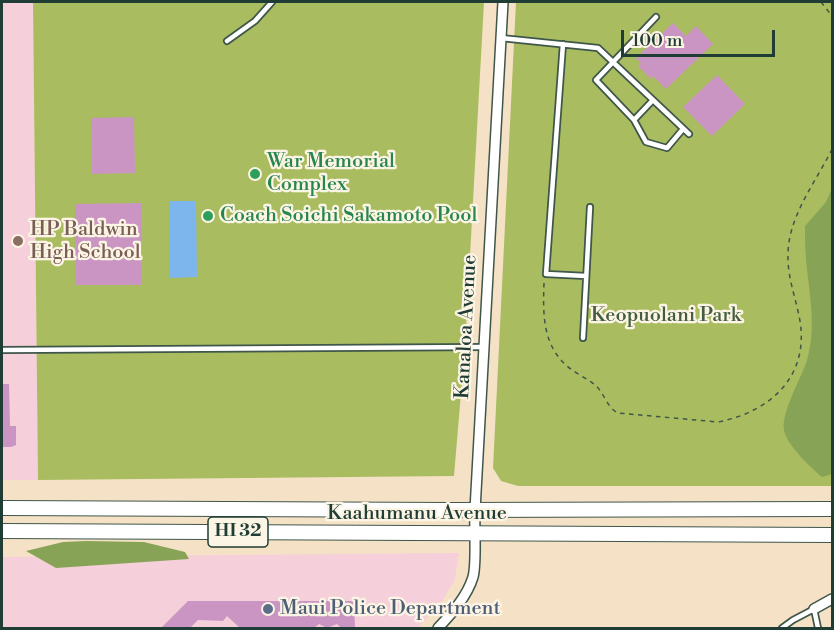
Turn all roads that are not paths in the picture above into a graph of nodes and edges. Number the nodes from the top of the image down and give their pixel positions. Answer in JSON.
{"nodes":[{"id":1,"x":272,"y":2,"type":"edge"},
{"id":2,"x":503,"y":2,"type":"edge"},
{"id":3,"x":656,"y":17,"type":"dead end"},
{"id":4,"x":501,"y":38,"type":"junction"},
{"id":5,"x":227,"y":41,"type":"dead end"},
{"id":6,"x":563,"y":44,"type":"junction"},
{"id":7,"x":612,"y":61,"type":"junction"},
{"id":8,"x":653,"y":100,"type":"junction"},
{"id":9,"x":634,"y":120,"type":"junction"},
{"id":10,"x":683,"y":129,"type":"junction"},
{"id":11,"x":689,"y":135,"type":"dead end"},
{"id":12,"x":590,"y":207,"type":"dead end"},
{"id":13,"x":586,"y":276,"type":"junction"},
{"id":14,"x":583,"y":338,"type":"dead end"},
{"id":15,"x":484,"y":348,"type":"junction"},
{"id":16,"x":2,"y":350,"type":"edge"},
{"id":17,"x":2,"y":508,"type":"edge"},
{"id":18,"x":832,"y":508,"type":"edge"},
{"id":19,"x":475,"y":510,"type":"junction"},
{"id":20,"x":2,"y":531,"type":"edge"},
{"id":21,"x":474,"y":534,"type":"junction"},
{"id":22,"x":832,"y":535,"type":"edge"},
{"id":23,"x":832,"y":599,"type":"edge"},
{"id":24,"x":814,"y":609,"type":"junction"},
{"id":25,"x":438,"y":628,"type":"edge"},
{"id":26,"x":782,"y":628,"type":"edge"},
{"id":27,"x":818,"y":628,"type":"edge"}],
"edges":[{"from":1,"to":5,"type":"lane"},
{"from":2,"to":4,"type":"street","name":"Kanaloa Avenue"},
{"from":3,"to":7,"type":"lane"},
{"from":4,"to":6,"type":"lane"},
{"from":4,"to":15,"type":"street","name":"Kanaloa Avenue"},
{"from":6,"to":7,"type":"lane"},
{"from":6,"to":13,"type":"lane"},
{"from":7,"to":8,"type":"lane"},
{"from":7,"to":9,"type":"lane"},
{"from":8,"to":9,"type":"lane"},
{"from":8,"to":10,"type":"lane"},
{"from":9,"to":10,"type":"lane"},
{"from":10,"to":11,"type":"lane"},
{"from":12,"to":13,"type":"lane"},
{"from":13,"to":14,"type":"lane"},
{"from":15,"to":16,"type":"lane"},
{"from":15,"to":19,"type":"street","name":"Kanaloa Avenue"},
{"from":17,"to":19,"type":"main road","name":"Kaahumanu Avenue","number":"HI 32"},
{"from":18,"to":19,"type":"main road","name":"Kaahumanu Avenue","number":"HI 32"},
{"from":19,"to":21,"type":"street","name":"Kanaloa Avenue"},
{"from":20,"to":21,"type":"main road","name":"Kaahumanu Avenue","number":"HI 32"},
{"from":21,"to":22,"type":"main road","name":"Kaahumanu Avenue","number":"HI 32"},
{"from":21,"to":25,"type":"street","name":"Kanaloa Avenue"},
{"from":23,"to":24,"type":"street"},
{"from":24,"to":26,"type":"lane"},
{"from":24,"to":27,"type":"lane"}]}
